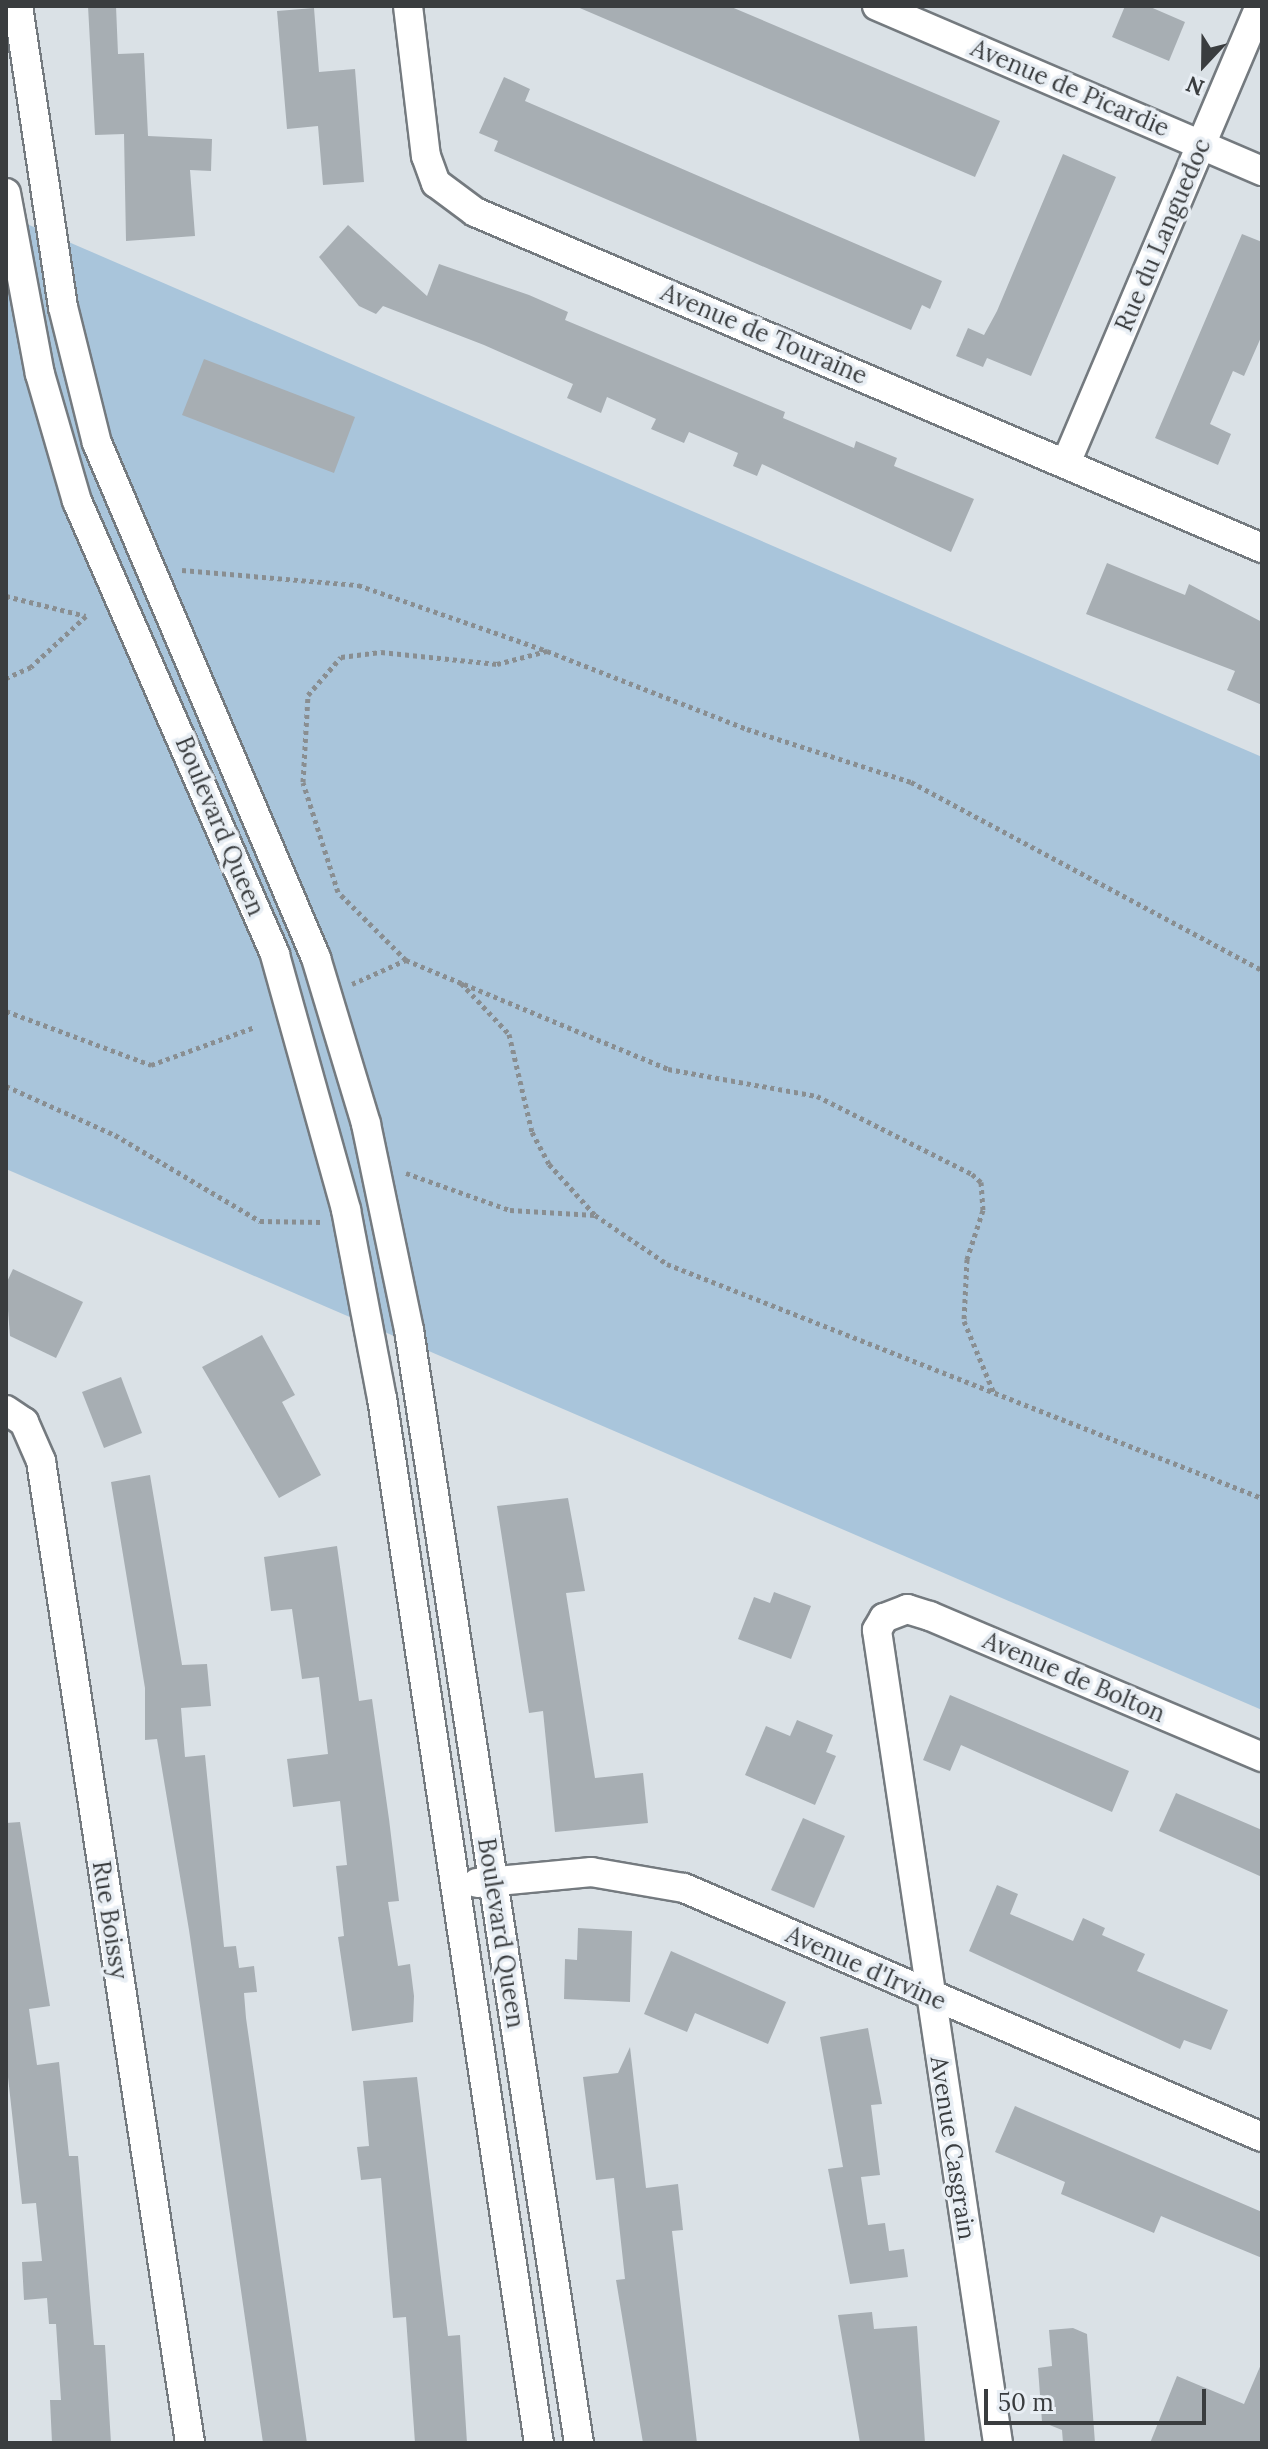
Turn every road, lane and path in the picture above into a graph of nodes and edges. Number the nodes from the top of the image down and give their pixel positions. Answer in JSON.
{"nodes":[{"id":1,"x":18,"y":6,"type":"edge"},
{"id":2,"x":408,"y":6,"type":"edge"},
{"id":3,"x":877,"y":6,"type":"edge"},
{"id":4,"x":1260,"y":6,"type":"edge"},
{"id":5,"x":1202,"y":145,"type":"junction"},
{"id":6,"x":1262,"y":171,"type":"edge"},
{"id":7,"x":6,"y":193,"type":"edge"},
{"id":8,"x":51,"y":228,"type":"junction"},
{"id":9,"x":12,"y":235,"type":"junction"},
{"id":10,"x":1066,"y":463,"type":"junction"},
{"id":11,"x":1262,"y":548,"type":"edge"},
{"id":12,"x":181,"y":570,"type":"dead end"},
{"id":13,"x":6,"y":596,"type":"edge"},
{"id":14,"x":547,"y":651,"type":"junction"},
{"id":15,"x":6,"y":678,"type":"edge"},
{"id":16,"x":406,"y":960,"type":"junction"},
{"id":17,"x":1262,"y":970,"type":"edge"},
{"id":18,"x":453,"y":979,"type":"junction"},
{"id":19,"x":350,"y":985,"type":"dead end"},
{"id":20,"x":6,"y":1011,"type":"edge"},
{"id":21,"x":255,"y":1027,"type":"dead end"},
{"id":22,"x":6,"y":1086,"type":"edge"},
{"id":23,"x":403,"y":1172,"type":"dead end"},
{"id":24,"x":595,"y":1215,"type":"junction"},
{"id":25,"x":327,"y":1222,"type":"dead end"},
{"id":26,"x":995,"y":1394,"type":"junction"},
{"id":27,"x":6,"y":1410,"type":"edge"},
{"id":28,"x":424,"y":1422,"type":"junction"},
{"id":29,"x":387,"y":1430,"type":"junction"},
{"id":30,"x":1262,"y":1498,"type":"edge"},
{"id":31,"x":884,"y":1618,"type":"joint"},
{"id":32,"x":1262,"y":1757,"type":"edge"},
{"id":33,"x":493,"y":1880,"type":"junction"},
{"id":34,"x":455,"y":1887,"type":"junction"},
{"id":35,"x":929,"y":1996,"type":"junction"},
{"id":36,"x":1262,"y":2137,"type":"edge"},
{"id":37,"x":190,"y":2443,"type":"edge"},
{"id":38,"x":539,"y":2443,"type":"edge"},
{"id":39,"x":579,"y":2443,"type":"edge"},
{"id":40,"x":998,"y":2443,"type":"edge"}],
"edges":[{"from":1,"to":8,"type":"street","name":"Boulevard Queen"},
{"from":2,"to":10,"type":"street","name":"Avenue de Touraine"},
{"from":3,"to":5,"type":"street","name":"Avenue de Picardie"},
{"from":4,"to":5,"type":"street","name":"Rue du Languedoc"},
{"from":5,"to":6,"type":"street","name":"Avenue de Picardie"},
{"from":5,"to":10,"type":"street","name":"Rue du Languedoc"},
{"from":7,"to":9,"type":"street","name":"Boulevard Queen"},
{"from":8,"to":9,"type":"street"},
{"from":8,"to":28,"type":"street","name":"Boulevard Queen"},
{"from":9,"to":29,"type":"street","name":"Boulevard Queen"},
{"from":10,"to":11,"type":"street","name":"Avenue de Touraine"},
{"from":12,"to":14,"type":"path"},
{"from":13,"to":15,"type":"path"},
{"from":14,"to":16,"type":"path"},
{"from":14,"to":17,"type":"path"},
{"from":16,"to":18,"type":"path"},
{"from":16,"to":19,"type":"path"},
{"from":18,"to":24,"type":"path"},
{"from":18,"to":26,"type":"path"},
{"from":20,"to":21,"type":"path"},
{"from":22,"to":25,"type":"path"},
{"from":23,"to":24,"type":"path"},
{"from":24,"to":26,"type":"path"},
{"from":26,"to":30,"type":"path"},
{"from":27,"to":37,"type":"street","name":"Rue Boissy"},
{"from":28,"to":29,"type":"street"},
{"from":28,"to":33,"type":"street","name":"Boulevard Queen"},
{"from":29,"to":34,"type":"street","name":"Boulevard Queen"},
{"from":31,"to":32,"type":"street","name":"Avenue de Bolton"},
{"from":31,"to":35,"type":"street","name":"Avenue Casgrain"},
{"from":33,"to":34,"type":"street","name":"Avenue d'Irvine"},
{"from":33,"to":35,"type":"street","name":"Avenue d'Irvine"},
{"from":33,"to":39,"type":"street","name":"Boulevard Queen"},
{"from":34,"to":38,"type":"street","name":"Boulevard Queen"},
{"from":35,"to":36,"type":"street","name":"Avenue d'Irvine"},
{"from":35,"to":40,"type":"street","name":"Avenue Casgrain"}]}
